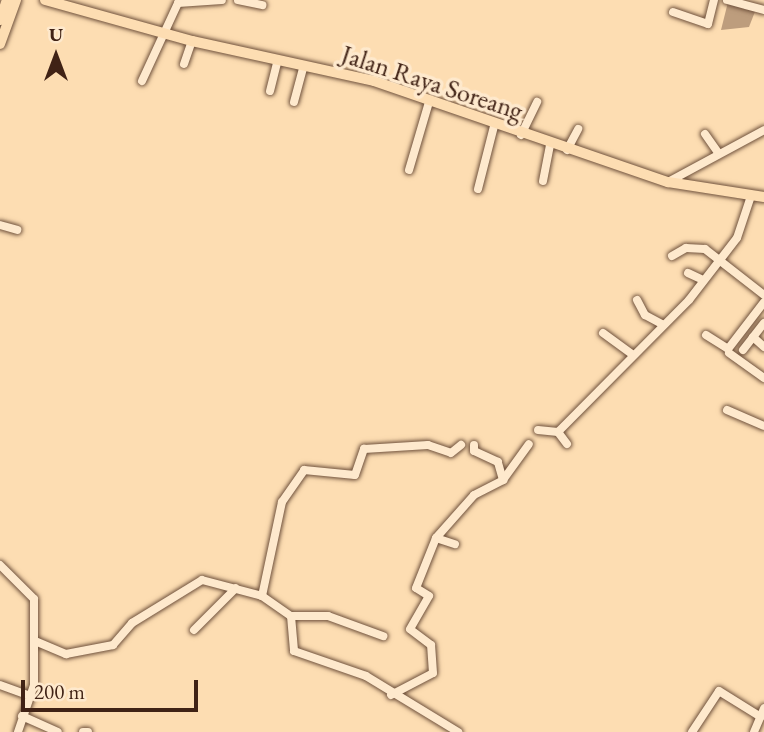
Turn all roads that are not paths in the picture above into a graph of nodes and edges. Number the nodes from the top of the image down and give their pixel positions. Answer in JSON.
{"nodes":[{"id":1,"x":7,"y":0,"type":"edge"},
{"id":2,"x":16,"y":0,"type":"edge"},
{"id":3,"x":45,"y":0,"type":"edge"},
{"id":4,"x":222,"y":0,"type":"edge"},
{"id":5,"x":238,"y":0,"type":"edge"},
{"id":6,"x":714,"y":0,"type":"edge"},
{"id":7,"x":727,"y":0,"type":"edge"},
{"id":8,"x":177,"y":1,"type":"edge"},
{"id":9,"x":261,"y":5,"type":"dead end"},
{"id":10,"x":764,"y":10,"type":"edge"},
{"id":11,"x":673,"y":12,"type":"dead end"},
{"id":12,"x":0,"y":20,"type":"edge"},
{"id":13,"x":163,"y":33,"type":"junction"},
{"id":14,"x":192,"y":41,"type":"junction"},
{"id":15,"x":0,"y":44,"type":"edge"},
{"id":16,"x":278,"y":60,"type":"junction"},
{"id":17,"x":184,"y":64,"type":"dead end"},
{"id":18,"x":304,"y":65,"type":"junction"},
{"id":19,"x":142,"y":81,"type":"dead end"},
{"id":20,"x":270,"y":91,"type":"dead end"},
{"id":21,"x":295,"y":102,"type":"dead end"},
{"id":22,"x":429,"y":102,"type":"junction"},
{"id":23,"x":537,"y":102,"type":"dead end"},
{"id":24,"x":494,"y":126,"type":"junction"},
{"id":25,"x":578,"y":129,"type":"dead end"},
{"id":26,"x":764,"y":130,"type":"edge"},
{"id":27,"x":705,"y":134,"type":"dead end"},
{"id":28,"x":521,"y":135,"type":"junction"},
{"id":29,"x":550,"y":145,"type":"junction"},
{"id":30,"x":568,"y":150,"type":"junction"},
{"id":31,"x":719,"y":154,"type":"junction"},
{"id":32,"x":409,"y":170,"type":"dead end"},
{"id":33,"x":543,"y":181,"type":"dead end"},
{"id":34,"x":668,"y":182,"type":"junction"},
{"id":35,"x":478,"y":189,"type":"dead end"},
{"id":36,"x":751,"y":196,"type":"junction"},
{"id":37,"x":764,"y":197,"type":"edge"},
{"id":38,"x":0,"y":225,"type":"edge"},
{"id":39,"x":17,"y":230,"type":"dead end"},
{"id":40,"x":672,"y":257,"type":"dead end"},
{"id":41,"x":716,"y":257,"type":"junction"},
{"id":42,"x":688,"y":274,"type":"dead end"},
{"id":43,"x":701,"y":279,"type":"junction"},
{"id":44,"x":764,"y":295,"type":"edge"},
{"id":45,"x":637,"y":300,"type":"dead end"},
{"id":46,"x":764,"y":302,"type":"edge"},
{"id":47,"x":764,"y":323,"type":"edge"},
{"id":48,"x":662,"y":324,"type":"junction"},
{"id":49,"x":603,"y":333,"type":"dead end"},
{"id":50,"x":706,"y":335,"type":"dead end"},
{"id":51,"x":753,"y":337,"type":"junction"},
{"id":52,"x":764,"y":347,"type":"edge"},
{"id":53,"x":743,"y":349,"type":"dead end"},
{"id":54,"x":729,"y":353,"type":"dead end"},
{"id":55,"x":632,"y":354,"type":"junction"},
{"id":56,"x":764,"y":379,"type":"edge"},
{"id":57,"x":727,"y":410,"type":"dead end"},
{"id":58,"x":764,"y":426,"type":"edge"},
{"id":59,"x":538,"y":430,"type":"dead end"},
{"id":60,"x":558,"y":432,"type":"junction"},
{"id":61,"x":567,"y":443,"type":"dead end"},
{"id":62,"x":529,"y":444,"type":"dead end"},
{"id":63,"x":461,"y":445,"type":"dead end"},
{"id":64,"x":474,"y":445,"type":"dead end"},
{"id":65,"x":503,"y":480,"type":"junction"},
{"id":66,"x":436,"y":538,"type":"junction"},
{"id":67,"x":455,"y":544,"type":"dead end"},
{"id":68,"x":0,"y":565,"type":"edge"},
{"id":69,"x":236,"y":588,"type":"junction"},
{"id":70,"x":262,"y":596,"type":"junction"},
{"id":71,"x":291,"y":615,"type":"junction"},
{"id":72,"x":400,"y":626,"type":"dead end"},
{"id":73,"x":410,"y":629,"type":"junction"},
{"id":74,"x":194,"y":630,"type":"dead end"},
{"id":75,"x":383,"y":636,"type":"dead end"},
{"id":76,"x":35,"y":641,"type":"junction"},
{"id":77,"x":0,"y":685,"type":"edge"},
{"id":78,"x":391,"y":695,"type":"junction"},
{"id":79,"x":31,"y":696,"type":"junction"},
{"id":80,"x":22,"y":716,"type":"junction"},
{"id":81,"x":760,"y":721,"type":"edge"},
{"id":82,"x":18,"y":732,"type":"edge"},
{"id":83,"x":58,"y":732,"type":"edge"},
{"id":84,"x":458,"y":732,"type":"edge"},
{"id":85,"x":692,"y":732,"type":"edge"}],
"edges":[{"from":1,"to":12,"type":"highway"},
{"from":2,"to":15,"type":"highway"},
{"from":3,"to":13,"type":"main road","name":"Jalan Raya Soreang"},
{"from":4,"to":8,"type":"street"},
{"from":5,"to":9,"type":"street"},
{"from":6,"to":11,"type":"street"},
{"from":7,"to":10,"type":"street"},
{"from":8,"to":13,"type":"street"},
{"from":13,"to":14,"type":"main road","name":"Jalan Raya Soreang"},
{"from":13,"to":19,"type":"street"},
{"from":14,"to":16,"type":"main road","name":"Jalan Raya Soreang"},
{"from":14,"to":17,"type":"street"},
{"from":16,"to":18,"type":"main road","name":"Jalan Raya Soreang"},
{"from":16,"to":20,"type":"street"},
{"from":18,"to":21,"type":"street"},
{"from":18,"to":22,"type":"main road","name":"Jalan Raya Soreang"},
{"from":22,"to":24,"type":"main road","name":"Jalan Raya Soreang"},
{"from":22,"to":32,"type":"street"},
{"from":23,"to":28,"type":"street"},
{"from":24,"to":28,"type":"main road","name":"Jalan Raya Soreang"},
{"from":24,"to":35,"type":"street"},
{"from":25,"to":30,"type":"street"},
{"from":26,"to":31,"type":"street"},
{"from":27,"to":31,"type":"street"},
{"from":28,"to":29,"type":"main road","name":"Jalan Raya Soreang"},
{"from":29,"to":30,"type":"main road","name":"Jalan Raya Soreang"},
{"from":29,"to":33,"type":"street"},
{"from":30,"to":34,"type":"main road","name":"Jalan Raya Soreang"},
{"from":31,"to":34,"type":"street"},
{"from":34,"to":36,"type":"main road","name":"Jalan Raya Soreang"},
{"from":36,"to":37,"type":"main road","name":"Jalan Raya Soreang"},
{"from":36,"to":41,"type":"street"},
{"from":38,"to":39,"type":"street"},
{"from":40,"to":41,"type":"street"},
{"from":41,"to":43,"type":"street"},
{"from":41,"to":44,"type":"street"},
{"from":42,"to":43,"type":"street"},
{"from":43,"to":48,"type":"street"},
{"from":45,"to":48,"type":"street"},
{"from":46,"to":50,"type":"street"},
{"from":47,"to":51,"type":"street"},
{"from":48,"to":55,"type":"street"},
{"from":49,"to":55,"type":"street"},
{"from":51,"to":52,"type":"street"},
{"from":51,"to":53,"type":"street"},
{"from":54,"to":56,"type":"street"},
{"from":55,"to":60,"type":"street"},
{"from":57,"to":58,"type":"street"},
{"from":59,"to":60,"type":"street"},
{"from":60,"to":61,"type":"street"},
{"from":62,"to":65,"type":"street"},
{"from":63,"to":70,"type":"street"},
{"from":64,"to":65,"type":"street"},
{"from":65,"to":66,"type":"street"},
{"from":66,"to":67,"type":"street"},
{"from":66,"to":73,"type":"street"},
{"from":68,"to":76,"type":"street"},
{"from":69,"to":70,"type":"street"},
{"from":69,"to":74,"type":"street"},
{"from":69,"to":76,"type":"street"},
{"from":70,"to":71,"type":"street"},
{"from":71,"to":75,"type":"street"},
{"from":71,"to":78,"type":"street"},
{"from":72,"to":73,"type":"street"},
{"from":73,"to":78,"type":"street"},
{"from":76,"to":79,"type":"street"},
{"from":77,"to":79,"type":"street"},
{"from":78,"to":84,"type":"street"},
{"from":79,"to":80,"type":"street"},
{"from":80,"to":82,"type":"street"},
{"from":80,"to":83,"type":"street"},
{"from":81,"to":85,"type":"street"}]}
